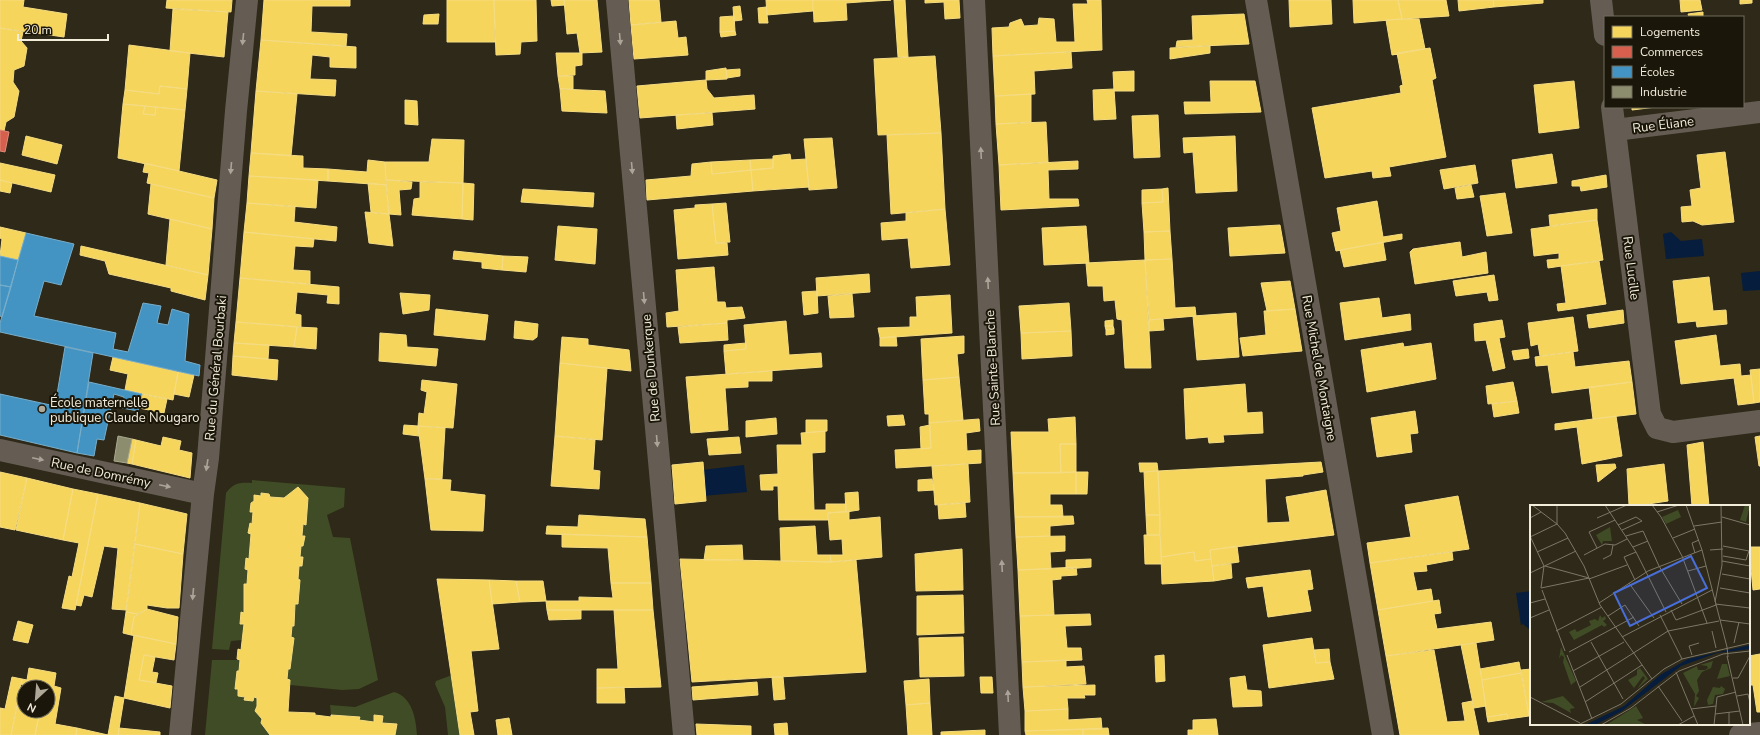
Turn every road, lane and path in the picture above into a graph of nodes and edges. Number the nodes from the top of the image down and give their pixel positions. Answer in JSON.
{"nodes":[{"id":1,"x":247,"y":0,"type":"edge"},
{"id":2,"x":617,"y":0,"type":"edge"},
{"id":3,"x":974,"y":0,"type":"edge"},
{"id":4,"x":1256,"y":0,"type":"edge"},
{"id":5,"x":1601,"y":0,"type":"edge"},
{"id":6,"x":1604,"y":27,"type":"edge"},
{"id":7,"x":1612,"y":108,"type":"edge"},
{"id":8,"x":1760,"y":112,"type":"edge"},
{"id":9,"x":1615,"y":130,"type":"junction"},
{"id":10,"x":1760,"y":421,"type":"edge"},
{"id":11,"x":0,"y":450,"type":"edge"},
{"id":12,"x":203,"y":494,"type":"junction"},
{"id":13,"x":1760,"y":733,"type":"edge"},
{"id":14,"x":180,"y":735,"type":"edge"},
{"id":15,"x":684,"y":735,"type":"edge"},
{"id":16,"x":1010,"y":735,"type":"edge"},
{"id":17,"x":1384,"y":735,"type":"edge"},
{"id":18,"x":1740,"y":735,"type":"edge"}],
"edges":[{"from":1,"to":12,"type":"street","name":"Rue du Général Bourbaki","one_way":true},
{"from":2,"to":15,"type":"street","name":"Rue de Dunkerque","one_way":true},
{"from":16,"to":3,"type":"street","name":"Rue Sainte-Blanche","one_way":true},
{"from":4,"to":17,"type":"street","name":"Rue Michel de Montaigne"},
{"from":5,"to":6,"type":"street"},
{"from":7,"to":9,"type":"street","name":"Rue Lucille"},
{"from":8,"to":9,"type":"street","name":"Rue Éliane"},
{"from":9,"to":10,"type":"street","name":"Rue Lucille"},
{"from":11,"to":12,"type":"street","name":"Rue de Domrémy","one_way":true},
{"from":12,"to":14,"type":"street","name":"Rue du Général Bourbaki","one_way":true},
{"from":13,"to":18,"type":"street"}]}
